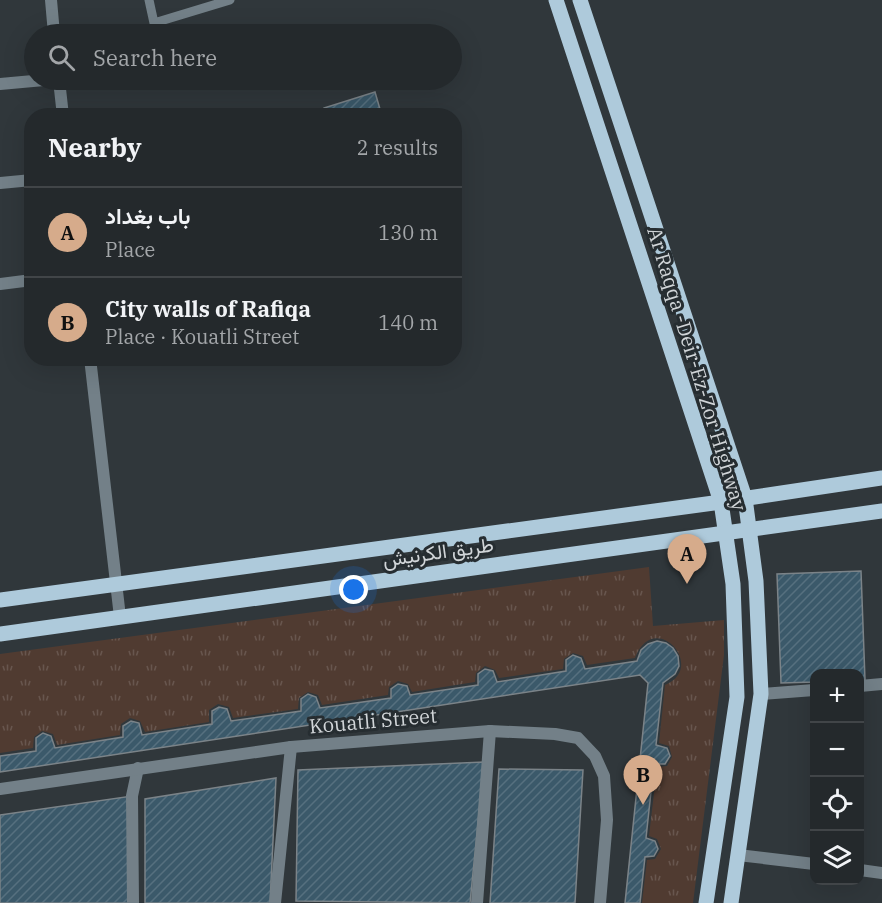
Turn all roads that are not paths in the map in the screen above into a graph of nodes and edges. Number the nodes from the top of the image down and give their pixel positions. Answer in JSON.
{"nodes":[{"id":1,"x":51,"y":0,"type":"edge"},
{"id":2,"x":149,"y":0,"type":"edge"},
{"id":3,"x":230,"y":0,"type":"edge"},
{"id":4,"x":556,"y":0,"type":"edge"},
{"id":5,"x":580,"y":0,"type":"edge"},
{"id":6,"x":53,"y":24,"type":"edge"},
{"id":7,"x":24,"y":82,"type":"edge"},
{"id":8,"x":0,"y":84,"type":"edge"},
{"id":9,"x":60,"y":90,"type":"edge"},
{"id":10,"x":62,"y":108,"type":"edge"},
{"id":11,"x":24,"y":181,"type":"edge"},
{"id":12,"x":0,"y":183,"type":"edge"},
{"id":13,"x":24,"y":281,"type":"edge"},
{"id":14,"x":0,"y":284,"type":"edge"},
{"id":15,"x":91,"y":366,"type":"edge"},
{"id":16,"x":882,"y":478,"type":"edge"},
{"id":17,"x":745,"y":498,"type":"junction"},
{"id":18,"x":721,"y":502,"type":"junction"},
{"id":19,"x":882,"y":511,"type":"edge"},
{"id":20,"x":749,"y":530,"type":"junction"},
{"id":21,"x":726,"y":533,"type":"junction"},
{"id":22,"x":117,"y":584,"type":"junction"},
{"id":23,"x":0,"y":600,"type":"edge"},
{"id":24,"x":120,"y":617,"type":"junction"},
{"id":25,"x":0,"y":634,"type":"edge"},
{"id":26,"x":882,"y":684,"type":"edge"},
{"id":27,"x":864,"y":686,"type":"edge"},
{"id":28,"x":810,"y":690,"type":"edge"},
{"id":29,"x":761,"y":694,"type":"junction"},
{"id":30,"x":490,"y":731,"type":"junction"},
{"id":31,"x":291,"y":747,"type":"junction"},
{"id":32,"x":138,"y":768,"type":"junction"},
{"id":33,"x":0,"y":789,"type":"edge"},
{"id":34,"x":738,"y":855,"type":"junction"},
{"id":35,"x":810,"y":864,"type":"edge"},
{"id":36,"x":864,"y":871,"type":"edge"},
{"id":37,"x":882,"y":873,"type":"edge"},
{"id":38,"x":133,"y":903,"type":"edge"},
{"id":39,"x":275,"y":903,"type":"edge"},
{"id":40,"x":477,"y":903,"type":"edge"},
{"id":41,"x":600,"y":903,"type":"edge"},
{"id":42,"x":706,"y":903,"type":"edge"},
{"id":43,"x":731,"y":903,"type":"edge"}],
"edges":[{"from":1,"to":6,"type":"street"},
{"from":2,"to":3,"type":"lane"},
{"from":4,"to":18,"type":"main road","name":"Ar Raqqa -Deir-Ez-Zor Highway"},
{"from":5,"to":17,"type":"main road","name":"Ar Raqqa -Deir-Ez-Zor Highway"},
{"from":7,"to":8,"type":"street"},
{"from":9,"to":10,"type":"street"},
{"from":11,"to":12,"type":"street"},
{"from":13,"to":14,"type":"street"},
{"from":15,"to":22,"type":"street"},
{"from":16,"to":17,"type":"main road","name":"طريق الكرنيش"},
{"from":17,"to":18,"type":"main road","name":"طريق الكرنيش"},
{"from":17,"to":20,"type":"main road","name":"Ar Raqqa -Deir-Ez-Zor Highway"},
{"from":18,"to":21,"type":"main road","name":"Ar Raqqa -Deir-Ez-Zor Highway"},
{"from":18,"to":22,"type":"main road","name":"طريق الكرنيش"},
{"from":19,"to":20,"type":"main road","name":"طريق الكرنيش"},
{"from":20,"to":21,"type":"main road","name":"طريق الكرنيش"},
{"from":20,"to":29,"type":"main road","name":"Ar Raqqa -Deir-Ez-Zor Highway"},
{"from":21,"to":24,"type":"main road","name":"طريق الكرنيش"},
{"from":21,"to":42,"type":"main road","name":"Ar Raqqa -Deir-Ez-Zor Highway"},
{"from":22,"to":23,"type":"main road","name":"طريق الكرنيش"},
{"from":22,"to":24,"type":"street"},
{"from":24,"to":25,"type":"main road","name":"طريق الكرنيش"},
{"from":26,"to":27,"type":"street"},
{"from":28,"to":29,"type":"street"},
{"from":29,"to":34,"type":"main road","name":"Ar Raqqa -Deir-Ez-Zor Highway"},
{"from":30,"to":31,"type":"street","name":"Kouatli Street"},
{"from":30,"to":40,"type":"street"},
{"from":30,"to":41,"type":"street","name":"Kouatli Street"},
{"from":31,"to":32,"type":"street","name":"Kouatli Street"},
{"from":31,"to":39,"type":"street"},
{"from":32,"to":33,"type":"street","name":"Kouatli Street"},
{"from":32,"to":38,"type":"street"},
{"from":34,"to":35,"type":"street"},
{"from":34,"to":43,"type":"main road","name":"Ar Raqqa -Deir-Ez-Zor Highway"},
{"from":36,"to":37,"type":"street"}]}
